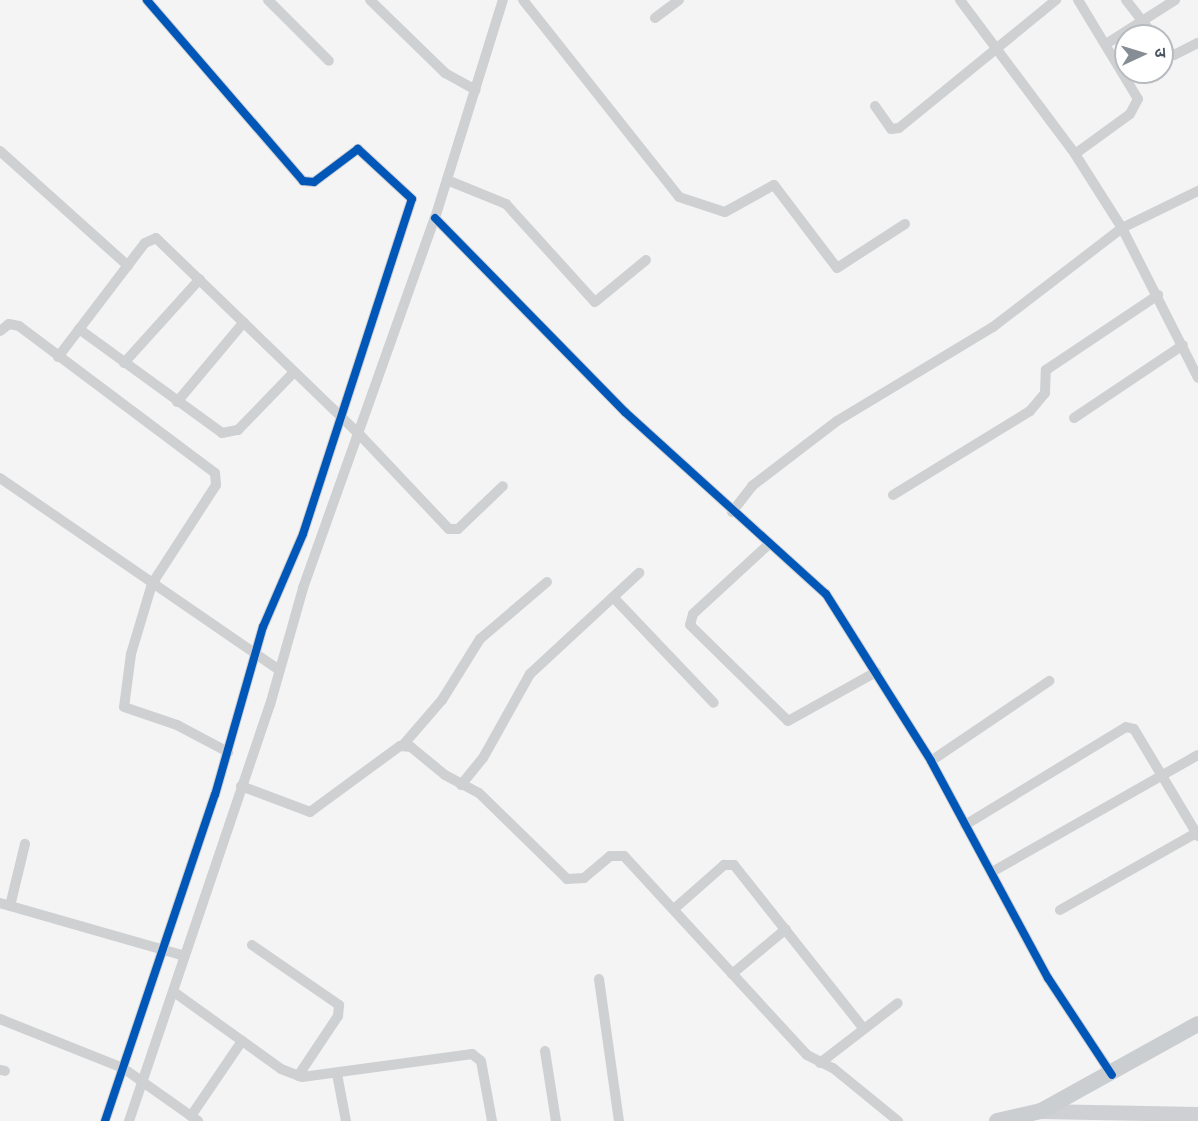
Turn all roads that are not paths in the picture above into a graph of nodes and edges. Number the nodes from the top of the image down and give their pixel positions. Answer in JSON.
{"nodes":[{"id":1,"x":147,"y":0,"type":"edge"},
{"id":2,"x":268,"y":0,"type":"edge"},
{"id":3,"x":370,"y":0,"type":"edge"},
{"id":4,"x":503,"y":0,"type":"edge"},
{"id":5,"x":523,"y":0,"type":"edge"},
{"id":6,"x":679,"y":0,"type":"edge"},
{"id":7,"x":960,"y":0,"type":"edge"},
{"id":8,"x":1056,"y":0,"type":"edge"},
{"id":9,"x":1078,"y":0,"type":"edge"},
{"id":10,"x":1126,"y":0,"type":"edge"},
{"id":11,"x":1175,"y":0,"type":"edge"},
{"id":12,"x":655,"y":18,"type":"dead end"},
{"id":13,"x":1142,"y":20,"type":"junction"},
{"id":14,"x":1145,"y":24,"type":"edge"},
{"id":15,"x":1198,"y":43,"type":"edge"},
{"id":16,"x":1106,"y":44,"type":"junction"},
{"id":17,"x":995,"y":46,"type":"junction"},
{"id":18,"x":1174,"y":55,"type":"edge"},
{"id":19,"x":329,"y":61,"type":"dead end"},
{"id":20,"x":467,"y":87,"type":"junction"},
{"id":21,"x":875,"y":106,"type":"dead end"},
{"id":22,"x":0,"y":151,"type":"edge"},
{"id":23,"x":1075,"y":154,"type":"junction"},
{"id":24,"x":447,"y":180,"type":"junction"},
{"id":25,"x":1198,"y":191,"type":"edge"},
{"id":26,"x":435,"y":218,"type":"junction"},
{"id":27,"x":905,"y":224,"type":"dead end"},
{"id":28,"x":1122,"y":228,"type":"junction"},
{"id":29,"x":646,"y":260,"type":"dead end"},
{"id":30,"x":128,"y":266,"type":"junction"},
{"id":31,"x":200,"y":279,"type":"junction"},
{"id":32,"x":1158,"y":295,"type":"junction"},
{"id":33,"x":244,"y":322,"type":"junction"},
{"id":34,"x":79,"y":329,"type":"junction"},
{"id":35,"x":0,"y":331,"type":"edge"},
{"id":36,"x":1183,"y":345,"type":"junction"},
{"id":37,"x":58,"y":357,"type":"junction"},
{"id":38,"x":124,"y":363,"type":"junction"},
{"id":39,"x":294,"y":372,"type":"junction"},
{"id":40,"x":1198,"y":378,"type":"edge"},
{"id":41,"x":177,"y":402,"type":"junction"},
{"id":42,"x":1074,"y":418,"type":"dead end"},
{"id":43,"x":349,"y":424,"type":"junction"},
{"id":44,"x":0,"y":478,"type":"edge"},
{"id":45,"x":503,"y":486,"type":"dead end"},
{"id":46,"x":893,"y":495,"type":"dead end"},
{"id":47,"x":732,"y":512,"type":"junction"},
{"id":48,"x":769,"y":544,"type":"junction"},
{"id":49,"x":639,"y":573,"type":"dead end"},
{"id":50,"x":547,"y":582,"type":"dead end"},
{"id":51,"x":152,"y":584,"type":"junction"},
{"id":52,"x":613,"y":597,"type":"junction"},
{"id":53,"x":266,"y":663,"type":"junction"},
{"id":54,"x":876,"y":672,"type":"junction"},
{"id":55,"x":1049,"y":681,"type":"dead end"},
{"id":56,"x":714,"y":703,"type":"dead end"},
{"id":57,"x":404,"y":744,"type":"junction"},
{"id":58,"x":228,"y":752,"type":"junction"},
{"id":59,"x":1198,"y":755,"type":"edge"},
{"id":60,"x":931,"y":761,"type":"junction"},
{"id":61,"x":1162,"y":777,"type":"junction"},
{"id":62,"x":461,"y":785,"type":"junction"},
{"id":63,"x":241,"y":786,"type":"junction"},
{"id":64,"x":965,"y":825,"type":"junction"},
{"id":65,"x":1197,"y":834,"type":"edge"},
{"id":66,"x":25,"y":844,"type":"dead end"},
{"id":67,"x":992,"y":873,"type":"junction"},
{"id":68,"x":5,"y":904,"type":"edge"},
{"id":69,"x":674,"y":909,"type":"junction"},
{"id":70,"x":1060,"y":910,"type":"dead end"},
{"id":71,"x":786,"y":929,"type":"junction"},
{"id":72,"x":252,"y":945,"type":"dead end"},
{"id":73,"x":173,"y":952,"type":"junction"},
{"id":74,"x":732,"y":974,"type":"junction"},
{"id":75,"x":599,"y":979,"type":"dead end"},
{"id":76,"x":174,"y":992,"type":"junction"},
{"id":77,"x":898,"y":1003,"type":"dead end"},
{"id":78,"x":0,"y":1018,"type":"edge"},
{"id":79,"x":1198,"y":1023,"type":"edge"},
{"id":80,"x":864,"y":1029,"type":"junction"},
{"id":81,"x":242,"y":1041,"type":"junction"},
{"id":82,"x":545,"y":1050,"type":"dead end"},
{"id":83,"x":820,"y":1063,"type":"junction"},
{"id":84,"x":337,"y":1074,"type":"junction"},
{"id":85,"x":132,"y":1075,"type":"junction"},
{"id":86,"x":1112,"y":1075,"type":"junction"},
{"id":87,"x":298,"y":1076,"type":"junction"},
{"id":88,"x":1041,"y":1111,"type":"junction"},
{"id":89,"x":1198,"y":1114,"type":"edge"},
{"id":90,"x":1024,"y":1118,"type":"edge"},
{"id":91,"x":194,"y":1119,"type":"edge"},
{"id":92,"x":105,"y":1121,"type":"edge"},
{"id":93,"x":129,"y":1121,"type":"edge"},
{"id":94,"x":345,"y":1121,"type":"edge"},
{"id":95,"x":492,"y":1121,"type":"edge"},
{"id":96,"x":556,"y":1121,"type":"edge"},
{"id":97,"x":619,"y":1121,"type":"edge"},
{"id":98,"x":898,"y":1121,"type":"edge"},
{"id":99,"x":997,"y":1121,"type":"edge"}],
"edges":[{"from":1,"to":43,"type":"street"},
{"from":2,"to":19,"type":"street"},
{"from":3,"to":20,"type":"street"},
{"from":4,"to":20,"type":"street"},
{"from":5,"to":27,"type":"street"},
{"from":6,"to":12,"type":"street"},
{"from":7,"to":17,"type":"street"},
{"from":8,"to":17,"type":"street"},
{"from":9,"to":16,"type":"street"},
{"from":10,"to":13,"type":"street"},
{"from":11,"to":13,"type":"street"},
{"from":13,"to":14,"type":"street"},
{"from":13,"to":16,"type":"street"},
{"from":15,"to":18,"type":"street"},
{"from":16,"to":23,"type":"street"},
{"from":17,"to":21,"type":"street"},
{"from":17,"to":23,"type":"street"},
{"from":20,"to":24,"type":"street"},
{"from":22,"to":30,"type":"street"},
{"from":23,"to":28,"type":"street"},
{"from":24,"to":26,"type":"street"},
{"from":24,"to":29,"type":"street"},
{"from":25,"to":28,"type":"street"},
{"from":26,"to":43,"type":"street"},
{"from":26,"to":47,"type":"street"},
{"from":28,"to":32,"type":"street"},
{"from":28,"to":47,"type":"street"},
{"from":30,"to":31,"type":"street"},
{"from":30,"to":34,"type":"street"},
{"from":31,"to":33,"type":"street"},
{"from":31,"to":38,"type":"street"},
{"from":32,"to":36,"type":"street"},
{"from":32,"to":46,"type":"street"},
{"from":33,"to":39,"type":"street"},
{"from":33,"to":41,"type":"street"},
{"from":34,"to":37,"type":"street"},
{"from":34,"to":38,"type":"street"},
{"from":35,"to":37,"type":"street"},
{"from":36,"to":40,"type":"street"},
{"from":36,"to":42,"type":"street"},
{"from":37,"to":51,"type":"street"},
{"from":38,"to":41,"type":"street"},
{"from":39,"to":41,"type":"street"},
{"from":39,"to":43,"type":"street"},
{"from":43,"to":45,"type":"street"},
{"from":43,"to":53,"type":"street"},
{"from":43,"to":53,"type":"street"},
{"from":44,"to":51,"type":"street"},
{"from":47,"to":48,"type":"street"},
{"from":48,"to":54,"type":"street"},
{"from":48,"to":54,"type":"street"},
{"from":49,"to":52,"type":"street"},
{"from":50,"to":57,"type":"street"},
{"from":51,"to":53,"type":"street"},
{"from":51,"to":58,"type":"street"},
{"from":52,"to":56,"type":"street"},
{"from":52,"to":62,"type":"street"},
{"from":53,"to":58,"type":"street"},
{"from":53,"to":63,"type":"street"},
{"from":54,"to":60,"type":"street"},
{"from":55,"to":60,"type":"street"},
{"from":57,"to":62,"type":"street"},
{"from":57,"to":63,"type":"street"},
{"from":58,"to":73,"type":"street"},
{"from":59,"to":61,"type":"street"},
{"from":60,"to":64,"type":"street"},
{"from":61,"to":64,"type":"street"},
{"from":61,"to":65,"type":"street"},
{"from":61,"to":67,"type":"street"},
{"from":62,"to":69,"type":"street"},
{"from":63,"to":73,"type":"street"},
{"from":64,"to":67,"type":"street"},
{"from":65,"to":70,"type":"street"},
{"from":66,"to":68,"type":"street"},
{"from":67,"to":86,"type":"street"},
{"from":68,"to":73,"type":"street"},
{"from":69,"to":71,"type":"street"},
{"from":69,"to":74,"type":"street"},
{"from":71,"to":74,"type":"street"},
{"from":71,"to":80,"type":"street"},
{"from":72,"to":87,"type":"street"},
{"from":73,"to":76,"type":"street"},
{"from":73,"to":85,"type":"street"},
{"from":74,"to":83,"type":"street"},
{"from":75,"to":97,"type":"street"},
{"from":76,"to":81,"type":"street"},
{"from":76,"to":85,"type":"street"},
{"from":77,"to":80,"type":"street"},
{"from":78,"to":85,"type":"street"},
{"from":79,"to":86,"type":"main road"},
{"from":80,"to":83,"type":"street"},
{"from":81,"to":87,"type":"street"},
{"from":81,"to":91,"type":"street"},
{"from":82,"to":96,"type":"street"},
{"from":83,"to":98,"type":"street"},
{"from":84,"to":87,"type":"street"},
{"from":84,"to":94,"type":"street"},
{"from":84,"to":95,"type":"street"},
{"from":85,"to":91,"type":"street"},
{"from":85,"to":92,"type":"street"},
{"from":85,"to":93,"type":"street"},
{"from":86,"to":88,"type":"main road"},
{"from":88,"to":89,"type":"street"},
{"from":88,"to":90,"type":"main road"},
{"from":90,"to":99,"type":"main road"}]}
